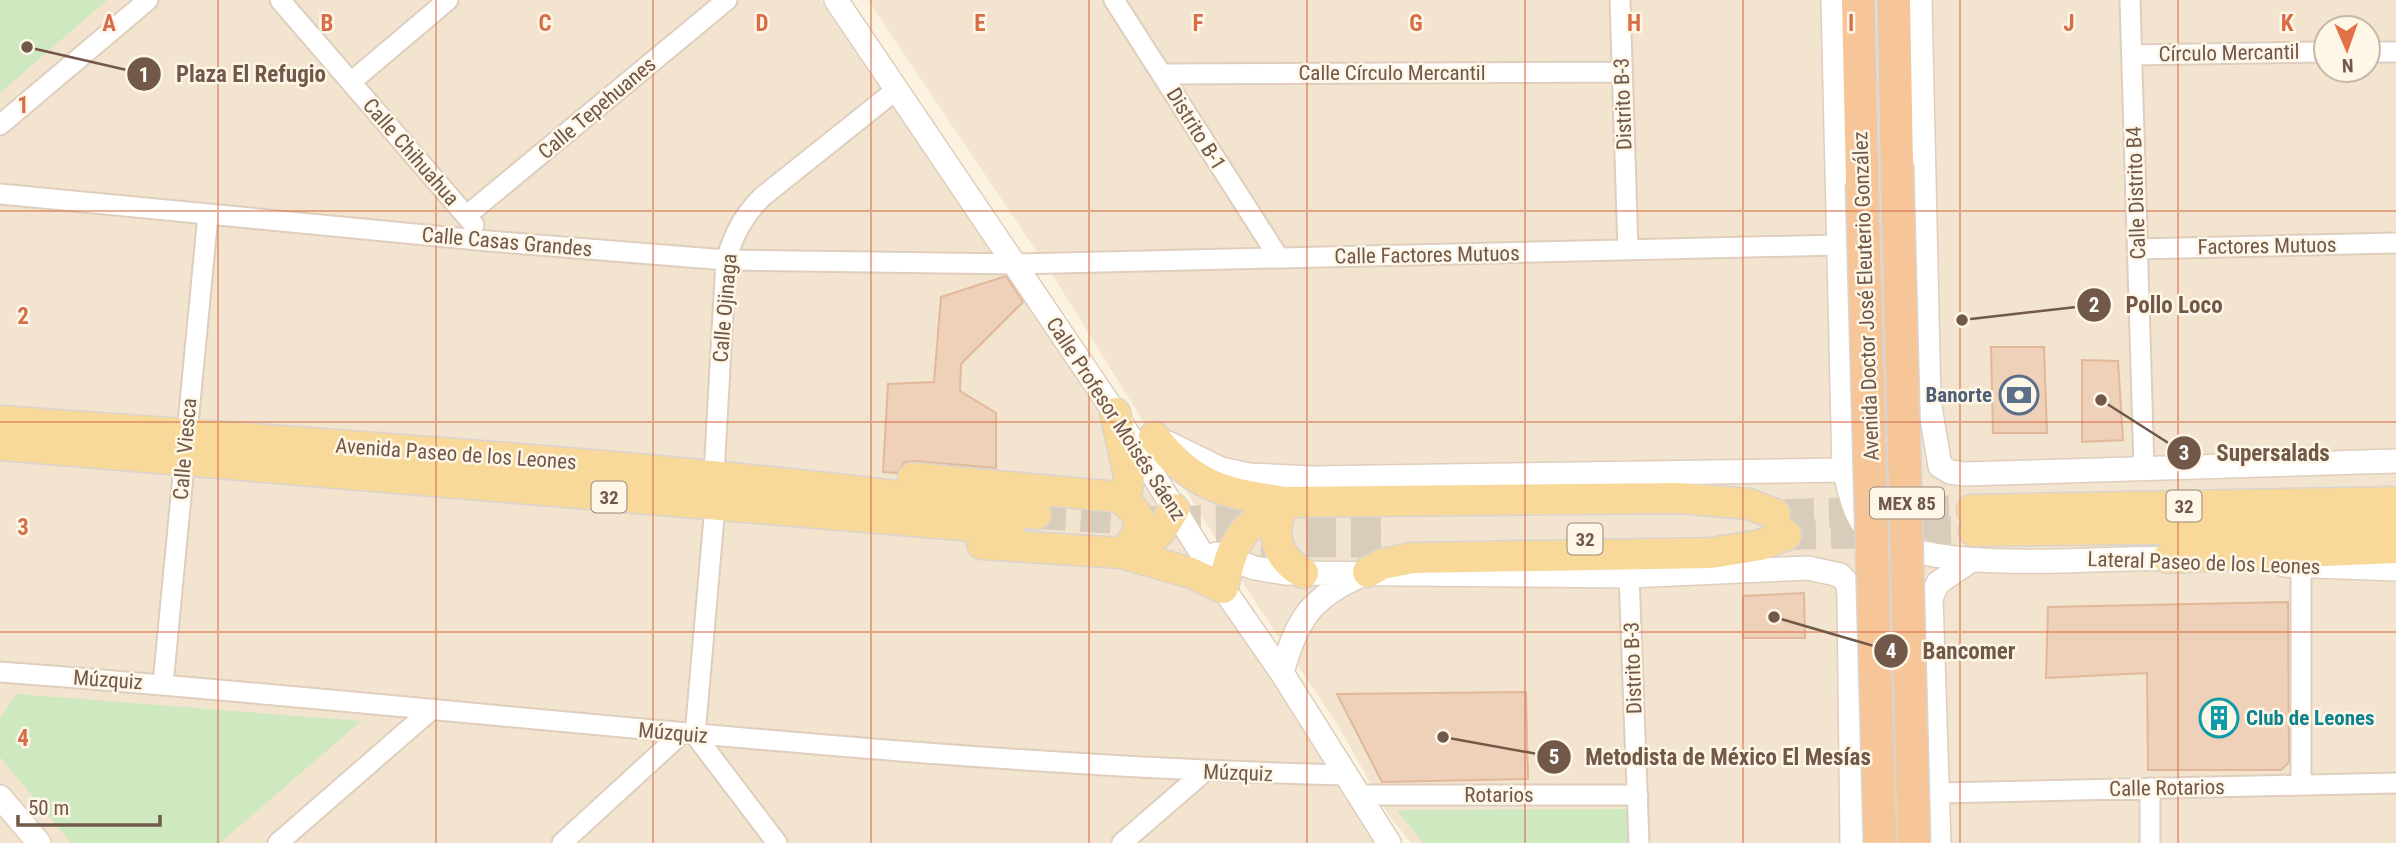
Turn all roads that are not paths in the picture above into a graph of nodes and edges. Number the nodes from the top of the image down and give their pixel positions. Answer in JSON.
{"nodes":[{"id":1,"x":148,"y":0,"type":"edge"},
{"id":2,"x":281,"y":0,"type":"edge"},
{"id":3,"x":449,"y":0,"type":"edge"},
{"id":4,"x":727,"y":0,"type":"edge"},
{"id":5,"x":836,"y":0,"type":"edge"},
{"id":6,"x":1114,"y":0,"type":"edge"},
{"id":7,"x":1620,"y":0,"type":"edge"},
{"id":8,"x":1833,"y":0,"type":"edge"},
{"id":9,"x":1858,"y":0,"type":"edge"},
{"id":10,"x":1894,"y":0,"type":"edge"},
{"id":11,"x":1920,"y":0,"type":"edge"},
{"id":12,"x":2130,"y":0,"type":"edge"},
{"id":13,"x":2312,"y":52,"type":"edge"},
{"id":14,"x":2132,"y":55,"type":"junction"},
{"id":15,"x":1621,"y":72,"type":"junction"},
{"id":16,"x":1162,"y":74,"type":"junction"},
{"id":17,"x":351,"y":82,"type":"junction"},
{"id":18,"x":896,"y":90,"type":"junction"},
{"id":19,"x":0,"y":125,"type":"edge"},
{"id":20,"x":0,"y":194,"type":"edge"},
{"id":21,"x":208,"y":215,"type":"junction"},
{"id":22,"x":466,"y":216,"type":"junction"},
{"id":23,"x":488,"y":241,"type":"junction"},
{"id":24,"x":2396,"y":243,"type":"edge"},
{"id":25,"x":1838,"y":245,"type":"junction"},
{"id":26,"x":2138,"y":249,"type":"junction"},
{"id":27,"x":1628,"y":250,"type":"junction"},
{"id":28,"x":1279,"y":258,"type":"junction"},
{"id":29,"x":726,"y":260,"type":"junction"},
{"id":30,"x":1016,"y":264,"type":"junction"},
{"id":31,"x":1115,"y":413,"type":"junction"},
{"id":32,"x":0,"y":421,"type":"edge"},
{"id":33,"x":1154,"y":437,"type":"junction"},
{"id":34,"x":0,"y":445,"type":"edge"},
{"id":35,"x":185,"y":448,"type":"junction"},
{"id":36,"x":2396,"y":461,"type":"edge"},
{"id":37,"x":2144,"y":469,"type":"junction"},
{"id":38,"x":1844,"y":470,"type":"junction"},
{"id":39,"x":714,"y":474,"type":"junction"},
{"id":40,"x":1334,"y":479,"type":"junction"},
{"id":41,"x":859,"y":489,"type":"junction"},
{"id":42,"x":1117,"y":497,"type":"junction"},
{"id":43,"x":1285,"y":502,"type":"junction"},
{"id":44,"x":2396,"y":502,"type":"edge"},
{"id":45,"x":715,"y":506,"type":"junction"},
{"id":46,"x":1174,"y":509,"type":"junction"},
{"id":47,"x":794,"y":510,"type":"junction"},
{"id":48,"x":1782,"y":521,"type":"junction"},
{"id":49,"x":2396,"y":526,"type":"edge"},
{"id":50,"x":1386,"y":531,"type":"tunnel mouth"},
{"id":51,"x":2396,"y":548,"type":"edge"},
{"id":52,"x":1121,"y":553,"type":"junction"},
{"id":53,"x":2168,"y":558,"type":"junction"},
{"id":54,"x":1970,"y":561,"type":"junction"},
{"id":55,"x":2301,"y":566,"type":"junction"},
{"id":56,"x":2396,"y":569,"type":"edge"},
{"id":57,"x":1368,"y":572,"type":"junction"},
{"id":58,"x":1303,"y":573,"type":"junction"},
{"id":59,"x":1226,"y":574,"type":"junction"},
{"id":60,"x":1629,"y":576,"type":"junction"},
{"id":61,"x":1932,"y":641,"type":"junction"},
{"id":62,"x":1850,"y":656,"type":"junction"},
{"id":63,"x":0,"y":671,"type":"edge"},
{"id":64,"x":1282,"y":673,"type":"junction"},
{"id":65,"x":163,"y":684,"type":"junction"},
{"id":66,"x":431,"y":710,"type":"junction"},
{"id":67,"x":688,"y":735,"type":"junction"},
{"id":68,"x":1937,"y":762,"type":"junction"},
{"id":69,"x":1850,"y":764,"type":"junction"},
{"id":70,"x":1203,"y":772,"type":"junction"},
{"id":71,"x":1346,"y":775,"type":"junction"},
{"id":72,"x":2396,"y":783,"type":"edge"},
{"id":73,"x":2301,"y":785,"type":"junction"},
{"id":74,"x":2150,"y":788,"type":"junction"},
{"id":75,"x":1937,"y":793,"type":"junction"},
{"id":76,"x":1360,"y":795,"type":"junction"},
{"id":77,"x":1638,"y":795,"type":"junction"},
{"id":78,"x":0,"y":797,"type":"edge"},
{"id":79,"x":39,"y":843,"type":"edge"},
{"id":80,"x":278,"y":843,"type":"edge"},
{"id":81,"x":562,"y":843,"type":"edge"},
{"id":82,"x":777,"y":843,"type":"edge"},
{"id":83,"x":1122,"y":843,"type":"edge"},
{"id":84,"x":1389,"y":843,"type":"edge"},
{"id":85,"x":1639,"y":843,"type":"edge"},
{"id":86,"x":1852,"y":843,"type":"edge"},
{"id":87,"x":1880,"y":843,"type":"edge"},
{"id":88,"x":1914,"y":843,"type":"edge"},
{"id":89,"x":1939,"y":843,"type":"edge"},
{"id":90,"x":2150,"y":843,"type":"edge"}],
"edges":[{"from":1,"to":19,"type":"street"},
{"from":2,"to":17,"type":"street","name":"Calle Chihuahua"},
{"from":3,"to":17,"type":"street"},
{"from":4,"to":22,"type":"street","name":"Calle Tepehuanes"},
{"from":5,"to":18,"type":"street","name":"Calle Profesor Moisés Sáenz"},
{"from":6,"to":16,"type":"street","name":"Distrito B-1"},
{"from":7,"to":15,"type":"street","name":"Distrito B-3"},
{"from":8,"to":25,"type":"street","name":"Lateral Paseo de los Leones"},
{"from":9,"to":87,"type":"highway","name":"Avenida Doctor José Eleuterio González","number":"MEX 85","bridge":true},
{"from":10,"to":88,"type":"highway","name":"Avenida Doctor José Eleuterio González","number":"MEX 85","bridge":true},
{"from":11,"to":37,"type":"street"},
{"from":12,"to":14,"type":"street","name":"Calle Distrito B4"},
{"from":13,"to":14,"type":"street","name":"Círculo Mercantil"},
{"from":14,"to":26,"type":"street","name":"Calle Distrito B4"},
{"from":15,"to":16,"type":"street","name":"Calle Círculo Mercantil"},
{"from":15,"to":27,"type":"street","name":"Distrito B-3"},
{"from":16,"to":28,"type":"street","name":"Distrito B-1"},
{"from":17,"to":22,"type":"street","name":"Calle Chihuahua"},
{"from":18,"to":29,"type":"street","name":"Calle Ojinaga"},
{"from":18,"to":30,"type":"street","name":"Calle Profesor Moisés Sáenz"},
{"from":20,"to":21,"type":"street","name":"Calle Casas Grandes"},
{"from":21,"to":23,"type":"street","name":"Calle Casas Grandes"},
{"from":21,"to":35,"type":"street","name":"Calle Viesca"},
{"from":22,"to":23,"type":"street","name":"Calle Chihuahua"},
{"from":23,"to":29,"type":"street","name":"Calle Casas Grandes"},
{"from":24,"to":26,"type":"street","name":"Factores Mutuos"},
{"from":25,"to":27,"type":"street","name":"Calle Factores Mutuos"},
{"from":25,"to":38,"type":"street","name":"Lateral Paseo de los Leones"},
{"from":26,"to":37,"type":"street","name":"Calle Distrito B4"},
{"from":27,"to":28,"type":"street","name":"Calle Factores Mutuos"},
{"from":28,"to":30,"type":"street","name":"Calle Factores Mutuos"},
{"from":29,"to":30,"type":"street","name":"Calle Casas Grandes"},
{"from":29,"to":39,"type":"street","name":"Calle Ojinaga"},
{"from":30,"to":31,"type":"street","name":"Calle Profesor Moisés Sáenz"},
{"from":31,"to":33,"type":"street"},
{"from":31,"to":42,"type":"main road"},
{"from":31,"to":46,"type":"street","name":"Calle Profesor Moisés Sáenz"},
{"from":32,"to":35,"type":"main road","name":"Avenida Paseo de los Leones","number":"32"},
{"from":33,"to":40,"type":"street"},
{"from":33,"to":43,"type":"main road"},
{"from":34,"to":35,"type":"main road","name":"Avenida Paseo de los Leones","number":"32"},
{"from":35,"to":39,"type":"main road","name":"Avenida Paseo de los Leones","number":"32"},
{"from":35,"to":45,"type":"main road","name":"Avenida Paseo de los Leones","number":"32"},
{"from":35,"to":65,"type":"street","name":"Calle Viesca"},
{"from":36,"to":37,"type":"street"},
{"from":38,"to":40,"type":"street"},
{"from":38,"to":54,"type":"street","name":"Lateral Paseo de los Leones"},
{"from":39,"to":41,"type":"main road","name":"Avenida Paseo de los Leones","number":"32"},
{"from":40,"to":43,"type":"street"},
{"from":41,"to":42,"type":"main road"},
{"from":41,"to":47,"type":"main road","name":"Avenida Paseo de los Leones","number":"32"},
{"from":42,"to":52,"type":"main road"},
{"from":43,"to":48,"type":"main road"},
{"from":43,"to":58,"type":"main road"},
{"from":43,"to":59,"type":"main road"},
{"from":44,"to":49,"type":"main road","number":"32"},
{"from":45,"to":47,"type":"main road","name":"Avenida Paseo de los Leones","number":"32"},
{"from":45,"to":67,"type":"street"},
{"from":46,"to":52,"type":"main road"},
{"from":46,"to":59,"type":"street","name":"Calle Profesor Moisés Sáenz"},
{"from":47,"to":52,"type":"main road"},
{"from":48,"to":50,"type":"main road","number":"32"},
{"from":48,"to":57,"type":"main road"},
{"from":51,"to":53,"type":"main road"},
{"from":52,"to":59,"type":"main road"},
{"from":53,"to":54,"type":"street","name":"Lateral Paseo de los Leones"},
{"from":53,"to":55,"type":"street","name":"Lateral Paseo de los Leones"},
{"from":54,"to":61,"type":"street"},
{"from":55,"to":56,"type":"street","name":"Lateral Paseo de los Leones"},
{"from":55,"to":73,"type":"street"},
{"from":57,"to":58,"type":"street"},
{"from":57,"to":60,"type":"street"},
{"from":57,"to":64,"type":"street"},
{"from":58,"to":59,"type":"street"},
{"from":59,"to":64,"type":"street"},
{"from":60,"to":62,"type":"street"},
{"from":60,"to":77,"type":"street","name":"Distrito B-3"},
{"from":61,"to":62,"type":"street"},
{"from":61,"to":68,"type":"street"},
{"from":62,"to":69,"type":"street"},
{"from":63,"to":65,"type":"street","name":"Múzquiz"},
{"from":64,"to":71,"type":"street"},
{"from":65,"to":66,"type":"street","name":"Múzquiz"},
{"from":66,"to":67,"type":"street","name":"Múzquiz"},
{"from":66,"to":80,"type":"street"},
{"from":67,"to":70,"type":"street","name":"Múzquiz"},
{"from":67,"to":81,"type":"street"},
{"from":67,"to":82,"type":"street"},
{"from":68,"to":69,"type":"street"},
{"from":68,"to":75,"type":"street"},
{"from":69,"to":86,"type":"street"},
{"from":70,"to":71,"type":"street","name":"Múzquiz"},
{"from":70,"to":83,"type":"street"},
{"from":71,"to":76,"type":"street"},
{"from":72,"to":73,"type":"street","name":"Calle Rotarios"},
{"from":73,"to":74,"type":"street","name":"Calle Rotarios"},
{"from":74,"to":75,"type":"street","name":"Calle Rotarios"},
{"from":74,"to":90,"type":"street"},
{"from":75,"to":89,"type":"street"},
{"from":76,"to":77,"type":"street","name":"Rotarios"},
{"from":76,"to":84,"type":"street"},
{"from":77,"to":85,"type":"street","name":"Distrito B-3"},
{"from":78,"to":79,"type":"street"}]}
